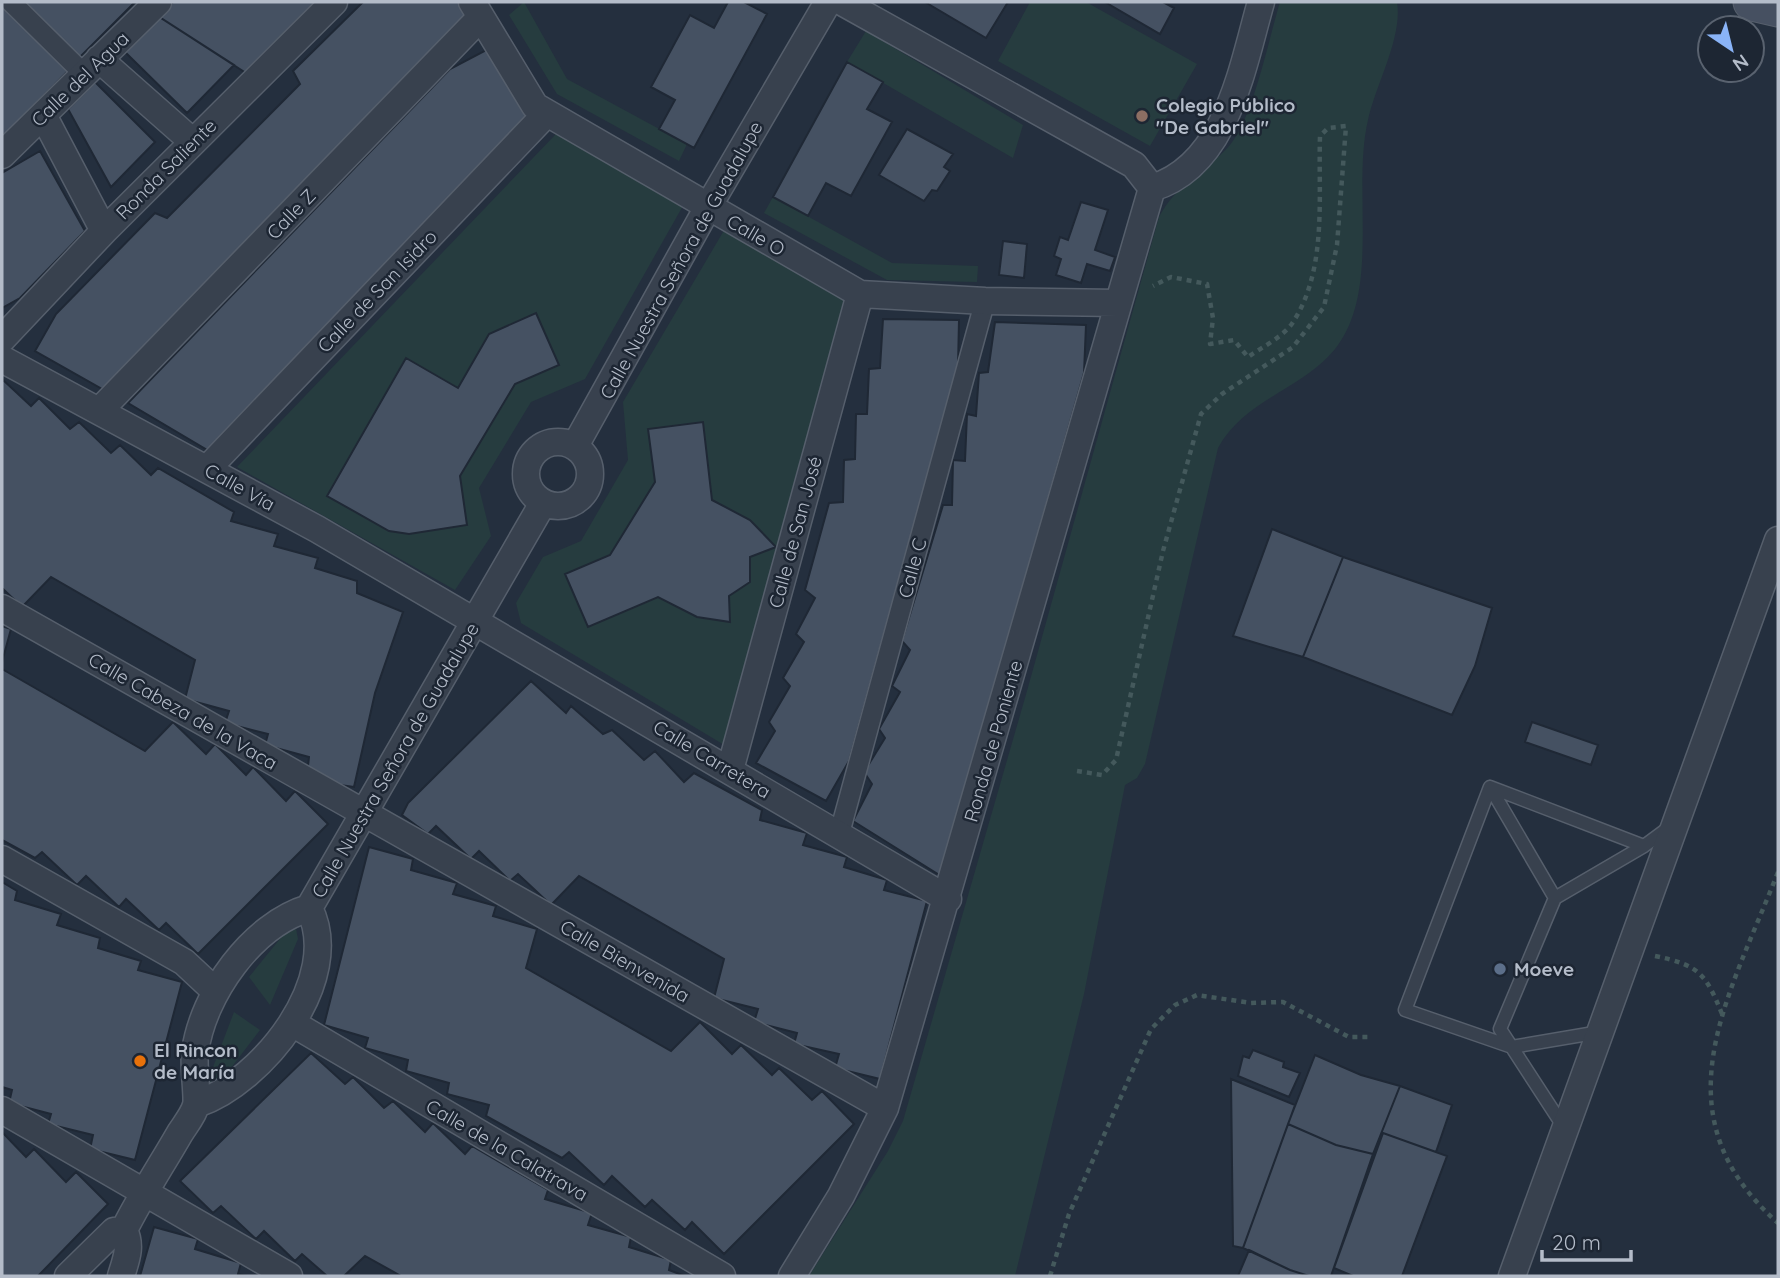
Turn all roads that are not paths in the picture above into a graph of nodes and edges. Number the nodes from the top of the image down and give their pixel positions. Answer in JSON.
{"nodes":[{"id":1,"x":11,"y":2,"type":"edge"},
{"id":2,"x":158,"y":2,"type":"edge"},
{"id":3,"x":334,"y":2,"type":"edge"},
{"id":4,"x":828,"y":2,"type":"edge"},
{"id":5,"x":842,"y":2,"type":"edge"},
{"id":6,"x":1261,"y":2,"type":"edge"},
{"id":7,"x":477,"y":9,"type":"edge"},
{"id":8,"x":92,"y":66,"type":"junction"},
{"id":9,"x":547,"y":113,"type":"junction"},
{"id":10,"x":43,"y":115,"type":"junction"},
{"id":11,"x":193,"y":142,"type":"junction"},
{"id":12,"x":2,"y":154,"type":"edge"},
{"id":13,"x":1152,"y":188,"type":"junction"},
{"id":14,"x":708,"y":207,"type":"junction"},
{"id":15,"x":104,"y":231,"type":"junction"},
{"id":16,"x":860,"y":294,"type":"junction"},
{"id":17,"x":985,"y":301,"type":"junction"},
{"id":18,"x":1118,"y":303,"type":"junction"},
{"id":19,"x":2,"y":339,"type":"edge"},
{"id":20,"x":2,"y":359,"type":"edge"},
{"id":21,"x":100,"y":410,"type":"junction"},
{"id":22,"x":575,"y":446,"type":"junction"},
{"id":23,"x":207,"y":469,"type":"junction"},
{"id":24,"x":542,"y":503,"type":"junction"},
{"id":25,"x":1778,"y":540,"type":"edge"},
{"id":26,"x":2,"y":608,"type":"edge"},
{"id":27,"x":475,"y":620,"type":"junction"},
{"id":28,"x":730,"y":770,"type":"junction"},
{"id":29,"x":1490,"y":787,"type":"junction"},
{"id":30,"x":364,"y":813,"type":"junction"},
{"id":31,"x":1676,"y":821,"type":"junction"},
{"id":32,"x":839,"y":835,"type":"junction"},
{"id":33,"x":1644,"y":846,"type":"junction"},
{"id":34,"x":2,"y":859,"type":"edge"},
{"id":35,"x":948,"y":898,"type":"junction"},
{"id":36,"x":1555,"y":898,"type":"junction"},
{"id":37,"x":309,"y":908,"type":"junction"},
{"id":38,"x":214,"y":990,"type":"junction"},
{"id":39,"x":292,"y":1023,"type":"junction"},
{"id":40,"x":1601,"y":1031,"type":"junction"},
{"id":41,"x":1512,"y":1047,"type":"junction"},
{"id":42,"x":197,"y":1104,"type":"junction"},
{"id":43,"x":885,"y":1108,"type":"junction"},
{"id":44,"x":2,"y":1110,"type":"edge"},
{"id":45,"x":1565,"y":1129,"type":"junction"},
{"id":46,"x":143,"y":1193,"type":"junction"},
{"id":47,"x":124,"y":1230,"type":"junction"},
{"id":48,"x":68,"y":1276,"type":"edge"},
{"id":49,"x":121,"y":1276,"type":"edge"},
{"id":50,"x":289,"y":1276,"type":"edge"},
{"id":51,"x":722,"y":1276,"type":"edge"},
{"id":52,"x":792,"y":1276,"type":"edge"},
{"id":53,"x":1513,"y":1276,"type":"edge"}],
"edges":[{"from":1,"to":8,"type":"street"},
{"from":2,"to":8,"type":"street","name":"Calle del Agua"},
{"from":3,"to":11,"type":"street","name":"Ronda Saliente"},
{"from":4,"to":14,"type":"street","name":"Calle Nuestra Señora de Guadalupe"},
{"from":5,"to":13,"type":"street"},
{"from":6,"to":13,"type":"street"},
{"from":7,"to":9,"type":"street","name":"Calle O"},
{"from":7,"to":21,"type":"street","name":"Calle Z"},
{"from":8,"to":10,"type":"street","name":"Calle del Agua"},
{"from":8,"to":11,"type":"street"},
{"from":9,"to":14,"type":"street","name":"Calle O"},
{"from":9,"to":23,"type":"street","name":"Calle de San Isidro"},
{"from":10,"to":12,"type":"street","name":"Calle del Agua"},
{"from":10,"to":15,"type":"street"},
{"from":11,"to":15,"type":"street","name":"Ronda Saliente"},
{"from":13,"to":18,"type":"street","name":"Ronda de Poniente"},
{"from":14,"to":16,"type":"street","name":"Calle O"},
{"from":14,"to":22,"type":"street","name":"Calle Nuestra Señora de Guadalupe"},
{"from":15,"to":19,"type":"street","name":"Ronda Saliente"},
{"from":16,"to":17,"type":"street","name":"Calle O"},
{"from":16,"to":28,"type":"street","name":"Calle de San José"},
{"from":17,"to":18,"type":"street","name":"Calle O"},
{"from":17,"to":32,"type":"street","name":"Calle C"},
{"from":18,"to":35,"type":"street","name":"Ronda de Poniente"},
{"from":20,"to":21,"type":"street","name":"Calle Vía"},
{"from":21,"to":23,"type":"street","name":"Calle Vía"},
{"from":22,"to":24,"type":"street"},
{"from":22,"to":24,"type":"street"},
{"from":23,"to":27,"type":"street","name":"Calle Vía"},
{"from":24,"to":27,"type":"street","name":"Calle Nuestra Señora de Guadalupe"},
{"from":25,"to":31,"type":"street"},
{"from":26,"to":30,"type":"street","name":"Calle Cabeza de la Vaca"},
{"from":27,"to":28,"type":"street","name":"Calle Carretera"},
{"from":27,"to":30,"type":"street","name":"Calle Nuestra Señora de Guadalupe"},
{"from":28,"to":32,"type":"street","name":"Calle Carretera"},
{"from":29,"to":33,"type":"lane"},
{"from":29,"to":36,"type":"lane"},
{"from":29,"to":41,"type":"lane"},
{"from":30,"to":37,"type":"street","name":"Calle Nuestra Señora de Guadalupe"},
{"from":30,"to":43,"type":"street","name":"Calle Bienvenida"},
{"from":31,"to":33,"type":"lane"},
{"from":31,"to":40,"type":"street"},
{"from":32,"to":35,"type":"street","name":"Calle Carretera"},
{"from":33,"to":36,"type":"lane"},
{"from":34,"to":38,"type":"street"},
{"from":35,"to":43,"type":"street","name":"Ronda de Poniente"},
{"from":36,"to":41,"type":"lane"},
{"from":37,"to":38,"type":"street","name":"Calle Nuestra Señora de Guadalupe"},
{"from":37,"to":39,"type":"street","name":"Calle Nuestra Señora de Guadalupe"},
{"from":38,"to":42,"type":"street","name":"Calle Nuestra Señora de Guadalupe"},
{"from":39,"to":42,"type":"street","name":"Calle Nuestra Señora de Guadalupe"},
{"from":39,"to":51,"type":"street","name":"Calle de la Calatrava"},
{"from":40,"to":41,"type":"lane"},
{"from":40,"to":45,"type":"street"},
{"from":41,"to":45,"type":"lane"},
{"from":42,"to":46,"type":"street"},
{"from":43,"to":52,"type":"street","name":"Ronda de Poniente"},
{"from":44,"to":46,"type":"street"},
{"from":45,"to":53,"type":"street"},
{"from":46,"to":47,"type":"street"},
{"from":46,"to":50,"type":"street"},
{"from":47,"to":48,"type":"street"},
{"from":47,"to":49,"type":"street"}]}
